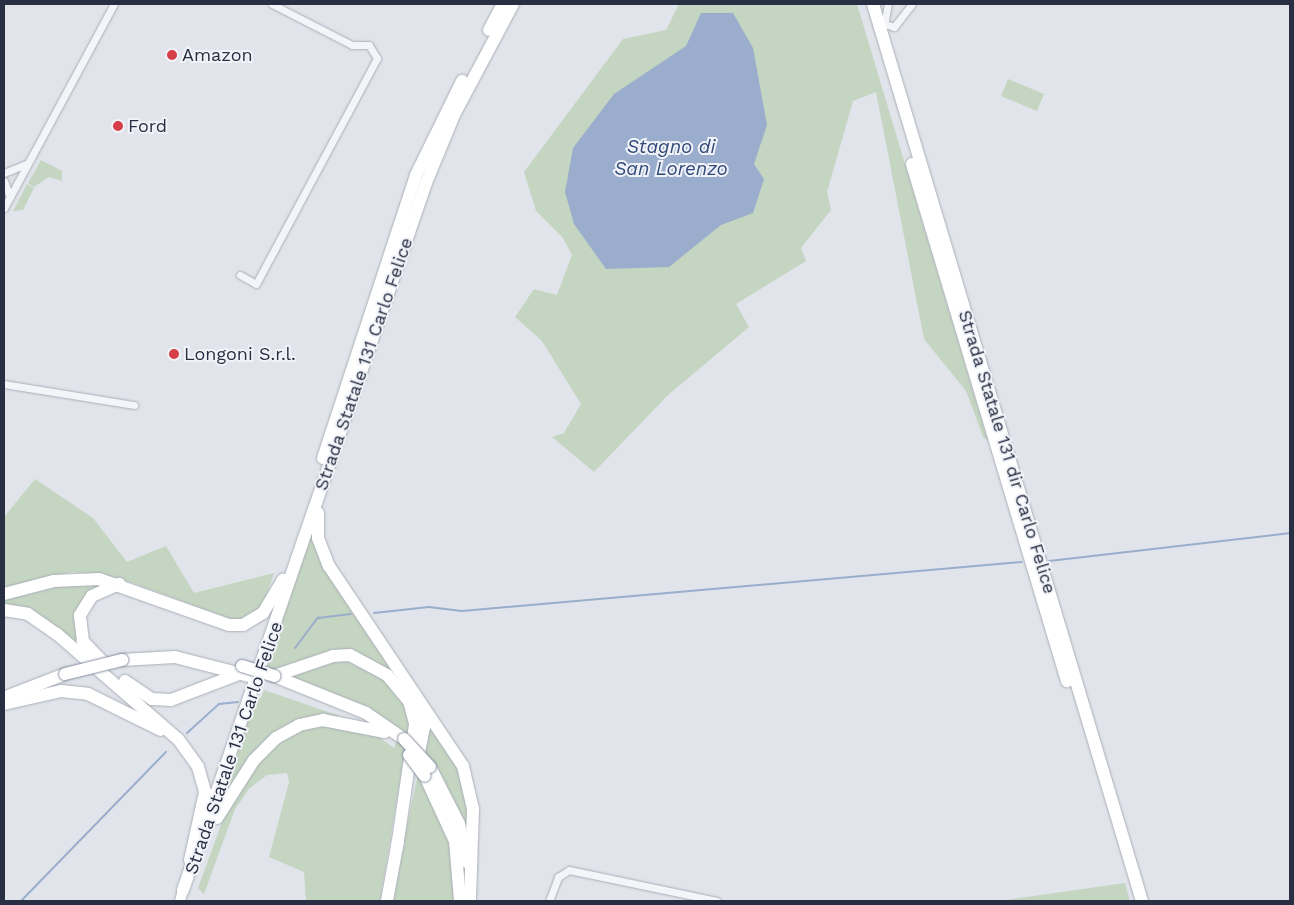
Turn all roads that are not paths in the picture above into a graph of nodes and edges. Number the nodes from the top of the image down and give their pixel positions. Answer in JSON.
{"nodes":[{"id":1,"x":114,"y":4,"type":"edge"},
{"id":2,"x":272,"y":4,"type":"edge"},
{"id":3,"x":503,"y":4,"type":"edge"},
{"id":4,"x":513,"y":4,"type":"edge"},
{"id":5,"x":866,"y":4,"type":"edge"},
{"id":6,"x":873,"y":4,"type":"edge"},
{"id":7,"x":888,"y":4,"type":"edge"},
{"id":8,"x":912,"y":4,"type":"edge"},
{"id":9,"x":883,"y":28,"type":"junction"},
{"id":10,"x":26,"y":164,"type":"junction"},
{"id":11,"x":4,"y":172,"type":"edge"},
{"id":12,"x":4,"y":181,"type":"edge"},
{"id":13,"x":7,"y":197,"type":"edge"},
{"id":14,"x":4,"y":208,"type":"edge"},
{"id":15,"x":240,"y":275,"type":"dead end"},
{"id":16,"x":4,"y":384,"type":"edge"},
{"id":17,"x":134,"y":405,"type":"dead end"},
{"id":18,"x":325,"y":478,"type":"junction"},
{"id":19,"x":283,"y":580,"type":"junction"},
{"id":20,"x":119,"y":584,"type":"junction"},
{"id":21,"x":4,"y":594,"type":"edge"},
{"id":22,"x":4,"y":610,"type":"edge"},
{"id":23,"x":64,"y":671,"type":"junction"},
{"id":24,"x":243,"y":672,"type":"junction"},
{"id":25,"x":274,"y":680,"type":"junction"},
{"id":26,"x":4,"y":689,"type":"edge"},
{"id":27,"x":420,"y":697,"type":"junction"},
{"id":28,"x":4,"y":698,"type":"edge"},
{"id":29,"x":4,"y":704,"type":"edge"},
{"id":30,"x":384,"y":732,"type":"junction"},
{"id":31,"x":178,"y":739,"type":"junction"},
{"id":32,"x":403,"y":744,"type":"junction"},
{"id":33,"x":428,"y":771,"type":"junction"},
{"id":34,"x":397,"y":848,"type":"junction"},
{"id":35,"x":193,"y":861,"type":"junction"},
{"id":36,"x":181,"y":896,"type":"edge"},
{"id":37,"x":387,"y":901,"type":"edge"},
{"id":38,"x":460,"y":901,"type":"edge"},
{"id":39,"x":469,"y":901,"type":"edge"},
{"id":40,"x":549,"y":901,"type":"edge"},
{"id":41,"x":717,"y":901,"type":"edge"},
{"id":42,"x":1135,"y":901,"type":"edge"},
{"id":43,"x":1142,"y":901,"type":"edge"}],
"edges":[{"from":1,"to":10,"type":"street"},
{"from":2,"to":15,"type":"street"},
{"from":3,"to":19,"type":"highway","name":"Strada Statale 131 Carlo Felice"},
{"from":4,"to":18,"type":"highway","name":"Strada Statale 131 Carlo Felice"},
{"from":5,"to":42,"type":"highway","name":"Strada Statale 131 dir Carlo Felice"},
{"from":6,"to":9,"type":"highway","name":"Strada Statale 131 dir Carlo Felice"},
{"from":7,"to":9,"type":"street"},
{"from":8,"to":9,"type":"street"},
{"from":9,"to":43,"type":"highway","name":"Strada Statale 131 dir Carlo Felice"},
{"from":10,"to":11,"type":"street"},
{"from":10,"to":13,"type":"street"},
{"from":12,"to":13,"type":"street"},
{"from":13,"to":14,"type":"street"},
{"from":16,"to":17,"type":"street"},
{"from":18,"to":27,"type":"highway"},
{"from":18,"to":35,"type":"highway","name":"Strada Statale 131 Carlo Felice"},
{"from":19,"to":20,"type":"highway"},
{"from":19,"to":35,"type":"highway","name":"Strada Statale 131 Carlo Felice"},
{"from":20,"to":21,"type":"highway"},
{"from":20,"to":24,"type":"highway"},
{"from":22,"to":31,"type":"highway"},
{"from":23,"to":24,"type":"highway","bridge":true},
{"from":23,"to":26,"type":"highway"},
{"from":23,"to":28,"type":"highway"},
{"from":24,"to":25,"type":"highway","bridge":true},
{"from":25,"to":30,"type":"highway"},
{"from":25,"to":32,"type":"highway"},
{"from":25,"to":34,"type":"highway"},
{"from":27,"to":34,"type":"highway"},
{"from":27,"to":39,"type":"highway"},
{"from":29,"to":31,"type":"highway"},
{"from":30,"to":32,"type":"highway"},
{"from":30,"to":35,"type":"highway"},
{"from":31,"to":35,"type":"highway"},
{"from":32,"to":33,"type":"highway","bridge":true},
{"from":33,"to":38,"type":"highway"},
{"from":33,"to":39,"type":"highway"},
{"from":34,"to":37,"type":"highway"},
{"from":35,"to":36,"type":"highway","name":"Strada Statale 131 Carlo Felice"},
{"from":40,"to":41,"type":"street"}]}
